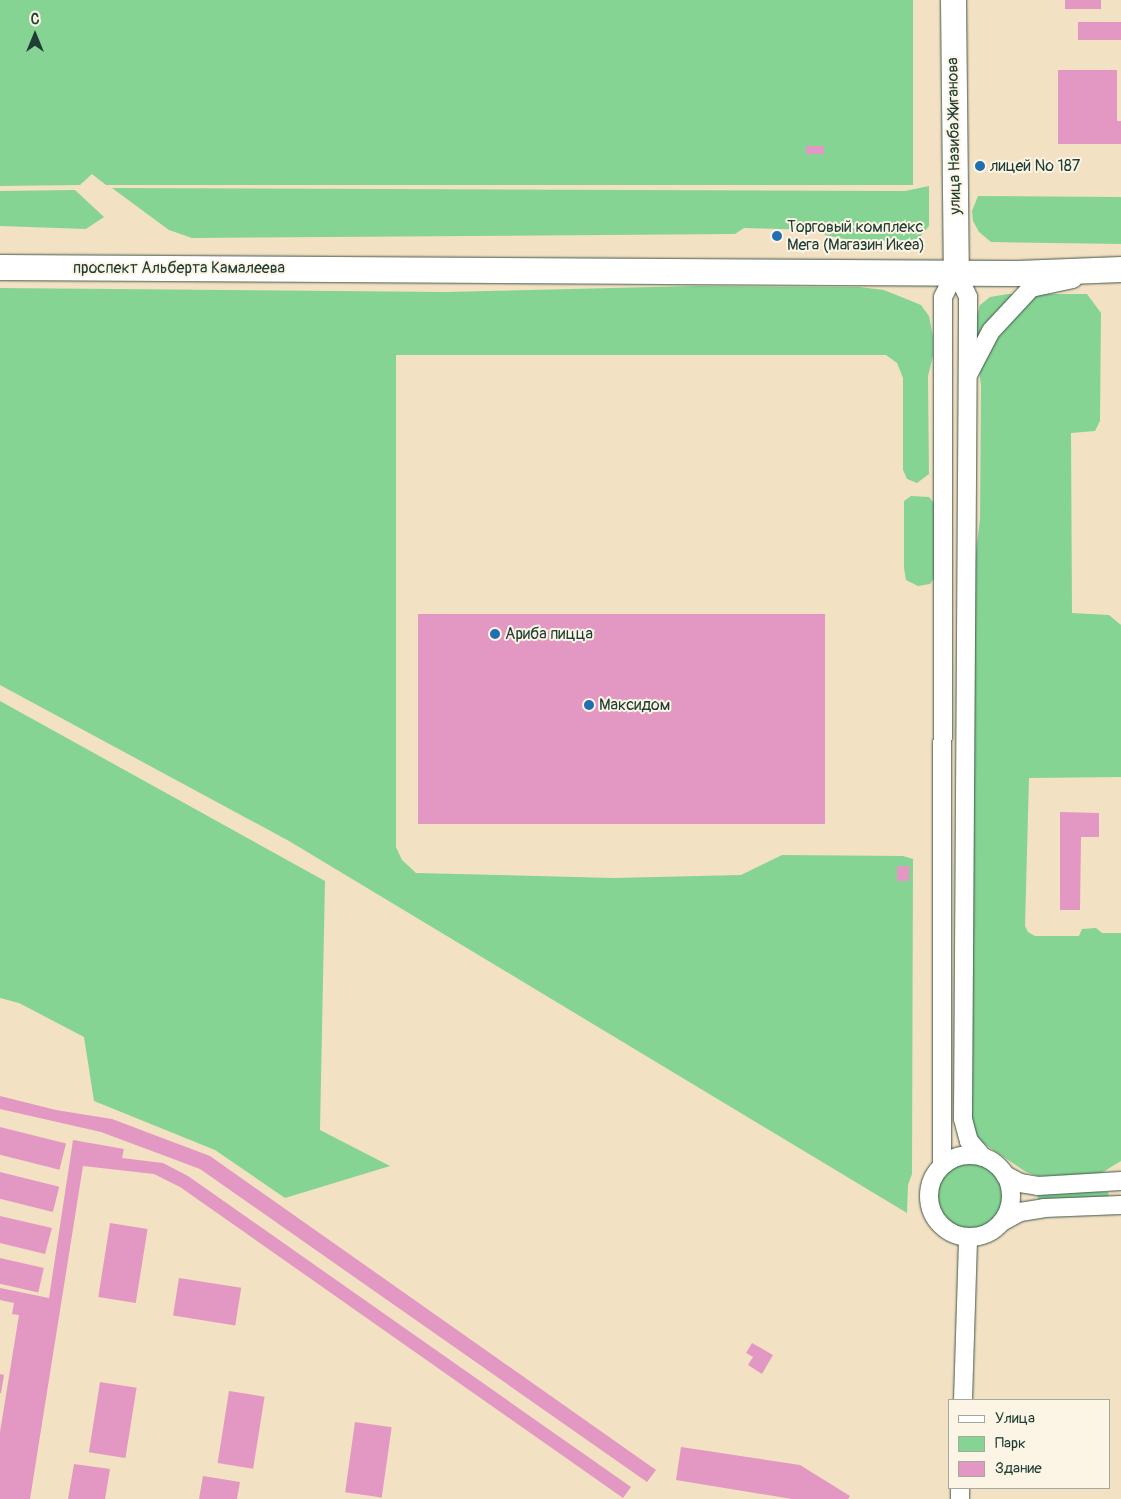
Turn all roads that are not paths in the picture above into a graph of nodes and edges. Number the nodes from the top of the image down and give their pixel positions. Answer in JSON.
{"nodes":[{"id":1,"x":953,"y":0,"type":"edge"},
{"id":2,"x":0,"y":267,"type":"edge"},
{"id":3,"x":1117,"y":269,"type":"edge"},
{"id":4,"x":956,"y":271,"type":"junction"},
{"id":5,"x":967,"y":376,"type":"junction"},
{"id":6,"x":983,"y":1157,"type":"junction"},
{"id":7,"x":942,"y":1165,"type":"junction"},
{"id":8,"x":1005,"y":1176,"type":"junction"},
{"id":9,"x":1121,"y":1180,"type":"edge"},
{"id":10,"x":1121,"y":1205,"type":"edge"},
{"id":11,"x":1002,"y":1222,"type":"junction"},
{"id":12,"x":968,"y":1237,"type":"junction"},
{"id":13,"x":963,"y":1399,"type":"edge"}],
"edges":[{"from":1,"to":4,"type":"main road","name":"улица Назиба Жиганова"},
{"from":2,"to":4,"type":"main road","name":"проспект Альберта Камалеева"},
{"from":3,"to":4,"type":"main road","name":"проспект Альберта Камалеева"},
{"from":3,"to":5,"type":"street"},
{"from":4,"to":5,"type":"street"},
{"from":4,"to":7,"type":"street"},
{"from":5,"to":6,"type":"street"},
{"from":6,"to":7,"type":"street"},
{"from":6,"to":8,"type":"street"},
{"from":7,"to":12,"type":"street"},
{"from":8,"to":9,"type":"street"},
{"from":8,"to":11,"type":"street"},
{"from":10,"to":11,"type":"street"},
{"from":11,"to":12,"type":"street"},
{"from":12,"to":13,"type":"street"}]}
